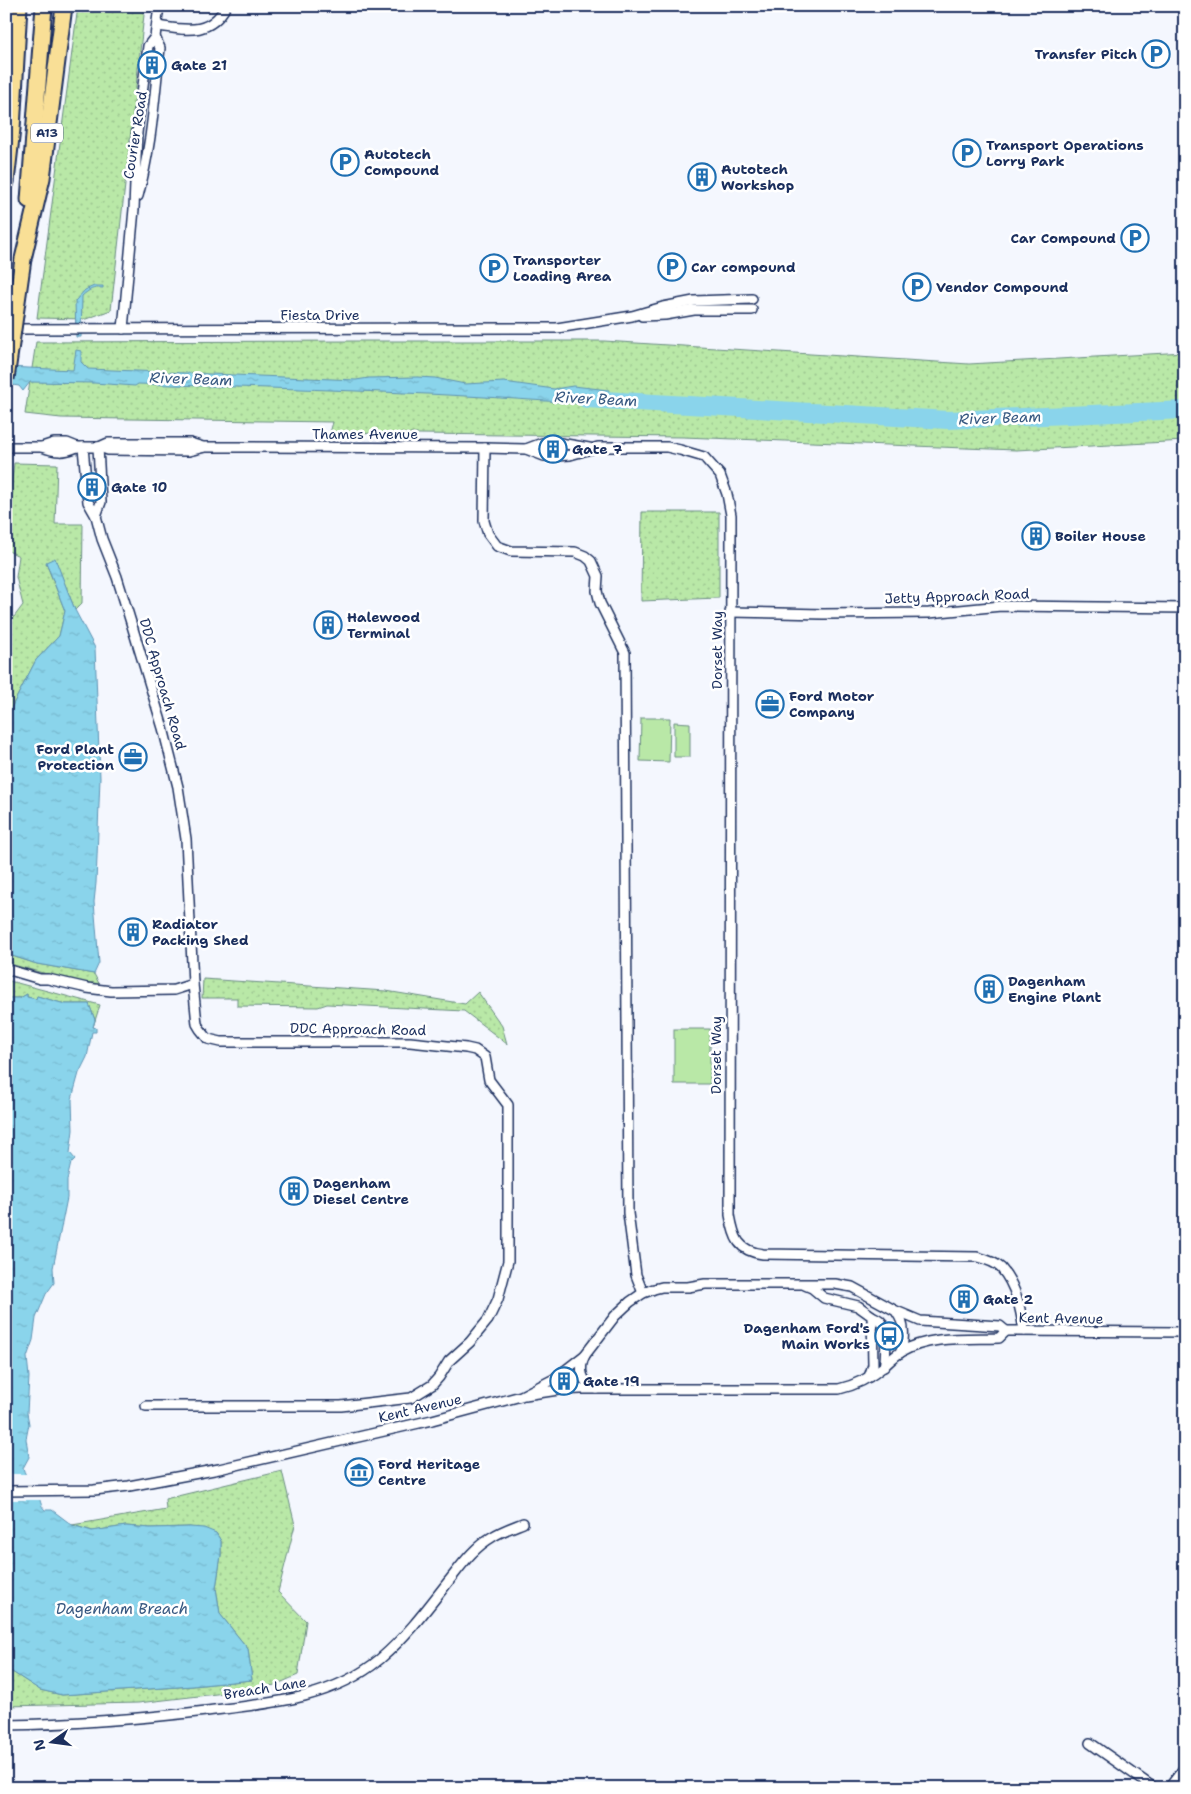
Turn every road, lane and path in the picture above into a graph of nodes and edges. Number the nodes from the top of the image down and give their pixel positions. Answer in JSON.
{"nodes":[{"id":1,"x":19,"y":6,"type":"edge"},
{"id":2,"x":44,"y":6,"type":"edge"},
{"id":3,"x":64,"y":6,"type":"edge"},
{"id":4,"x":159,"y":6,"type":"edge"},
{"id":5,"x":226,"y":6,"type":"edge"},
{"id":6,"x":157,"y":26,"type":"junction"},
{"id":7,"x":155,"y":37,"type":"junction"},
{"id":8,"x":6,"y":182,"type":"edge"},
{"id":9,"x":134,"y":209,"type":"junction"},
{"id":10,"x":23,"y":259,"type":"junction"},
{"id":11,"x":752,"y":299,"type":"dead end"},
{"id":12,"x":752,"y":310,"type":"dead end"},
{"id":13,"x":632,"y":316,"type":"junction"},
{"id":14,"x":6,"y":329,"type":"edge"},
{"id":15,"x":123,"y":329,"type":"junction"},
{"id":16,"x":6,"y":379,"type":"edge"},
{"id":17,"x":6,"y":447,"type":"edge"},
{"id":18,"x":80,"y":447,"type":"junction"},
{"id":19,"x":98,"y":447,"type":"junction"},
{"id":20,"x":485,"y":448,"type":"junction"},
{"id":21,"x":96,"y":516,"type":"junction"},
{"id":22,"x":731,"y":530,"type":"joint"},
{"id":23,"x":1185,"y":608,"type":"edge"},
{"id":24,"x":730,"y":612,"type":"junction"},
{"id":25,"x":6,"y":969,"type":"edge"},
{"id":26,"x":193,"y":984,"type":"junction"},
{"id":27,"x":802,"y":1284,"type":"junction"},
{"id":28,"x":643,"y":1293,"type":"junction"},
{"id":29,"x":896,"y":1311,"type":"junction"},
{"id":30,"x":872,"y":1316,"type":"junction"},
{"id":31,"x":1006,"y":1331,"type":"junction"},
{"id":32,"x":1024,"y":1331,"type":"junction"},
{"id":33,"x":1185,"y":1332,"type":"edge"},
{"id":34,"x":900,"y":1352,"type":"junction"},
{"id":35,"x":585,"y":1355,"type":"junction"},
{"id":36,"x":884,"y":1367,"type":"junction"},
{"id":37,"x":870,"y":1377,"type":"junction"},
{"id":38,"x":602,"y":1390,"type":"junction"},
{"id":39,"x":521,"y":1396,"type":"junction"},
{"id":40,"x":146,"y":1406,"type":"dead end"},
{"id":41,"x":6,"y":1491,"type":"edge"},
{"id":42,"x":523,"y":1523,"type":"dead end"},
{"id":43,"x":6,"y":1725,"type":"edge"},
{"id":44,"x":1090,"y":1743,"type":"dead end"},
{"id":45,"x":1185,"y":1767,"type":"edge"},
{"id":46,"x":1154,"y":1788,"type":"edge"},
{"id":47,"x":1170,"y":1788,"type":"edge"}],
"edges":[{"from":1,"to":8,"type":"highway","number":"A13"},
{"from":2,"to":10,"type":"highway","number":"A13"},
{"from":3,"to":10,"type":"highway","number":"A13"},
{"from":4,"to":6,"type":"street","name":"Courier Road"},
{"from":5,"to":6,"type":"street"},
{"from":6,"to":7,"type":"street","name":"Courier Road"},
{"from":7,"to":9,"type":"street","name":"Courier Road"},
{"from":7,"to":9,"type":"street","name":"Courier Road"},
{"from":9,"to":15,"type":"street","name":"Courier Road"},
{"from":10,"to":16,"type":"highway","number":"A13","bridge":true},
{"from":11,"to":13,"type":"street","name":"Fiesta Drive"},
{"from":12,"to":13,"type":"street","name":"Fiesta Drive"},
{"from":13,"to":15,"type":"street","name":"Fiesta Drive"},
{"from":14,"to":15,"type":"street","name":"Fiesta Drive"},
{"from":17,"to":18,"type":"street","name":"Thames Avenue"},
{"from":18,"to":19,"type":"street","name":"Thames Avenue"},
{"from":18,"to":21,"type":"street","name":"DDC Approach Road"},
{"from":19,"to":20,"type":"street","name":"Thames Avenue"},
{"from":19,"to":21,"type":"street"},
{"from":20,"to":22,"type":"street","name":"Thames Avenue"},
{"from":20,"to":28,"type":"street"},
{"from":21,"to":26,"type":"street","name":"DDC Approach Road"},
{"from":22,"to":24,"type":"street","name":"Dorset Way"},
{"from":23,"to":24,"type":"street","name":"Jetty Approach Road"},
{"from":24,"to":32,"type":"street","name":"Dorset Way"},
{"from":25,"to":26,"type":"street"},
{"from":26,"to":40,"type":"street","name":"DDC Approach Road"},
{"from":27,"to":28,"type":"street","name":"Kent Avenue"},
{"from":27,"to":29,"type":"street","name":"Kent Avenue"},
{"from":27,"to":30,"type":"street"},
{"from":28,"to":35,"type":"street","name":"Kent Avenue"},
{"from":29,"to":31,"type":"street","name":"Kent Avenue"},
{"from":29,"to":34,"type":"street"},
{"from":30,"to":36,"type":"street"},
{"from":30,"to":37,"type":"street"},
{"from":31,"to":32,"type":"street","name":"Kent Avenue"},
{"from":31,"to":34,"type":"street"},
{"from":32,"to":33,"type":"street","name":"Kent Avenue"},
{"from":34,"to":36,"type":"street"},
{"from":35,"to":38,"type":"street"},
{"from":35,"to":39,"type":"street","name":"Kent Avenue"},
{"from":36,"to":37,"type":"street"},
{"from":37,"to":38,"type":"street"},
{"from":38,"to":39,"type":"street"},
{"from":39,"to":41,"type":"street","name":"Kent Avenue"},
{"from":42,"to":43,"type":"street","name":"Breach Lane"},
{"from":44,"to":46,"type":"street"},
{"from":45,"to":47,"type":"street"}]}
